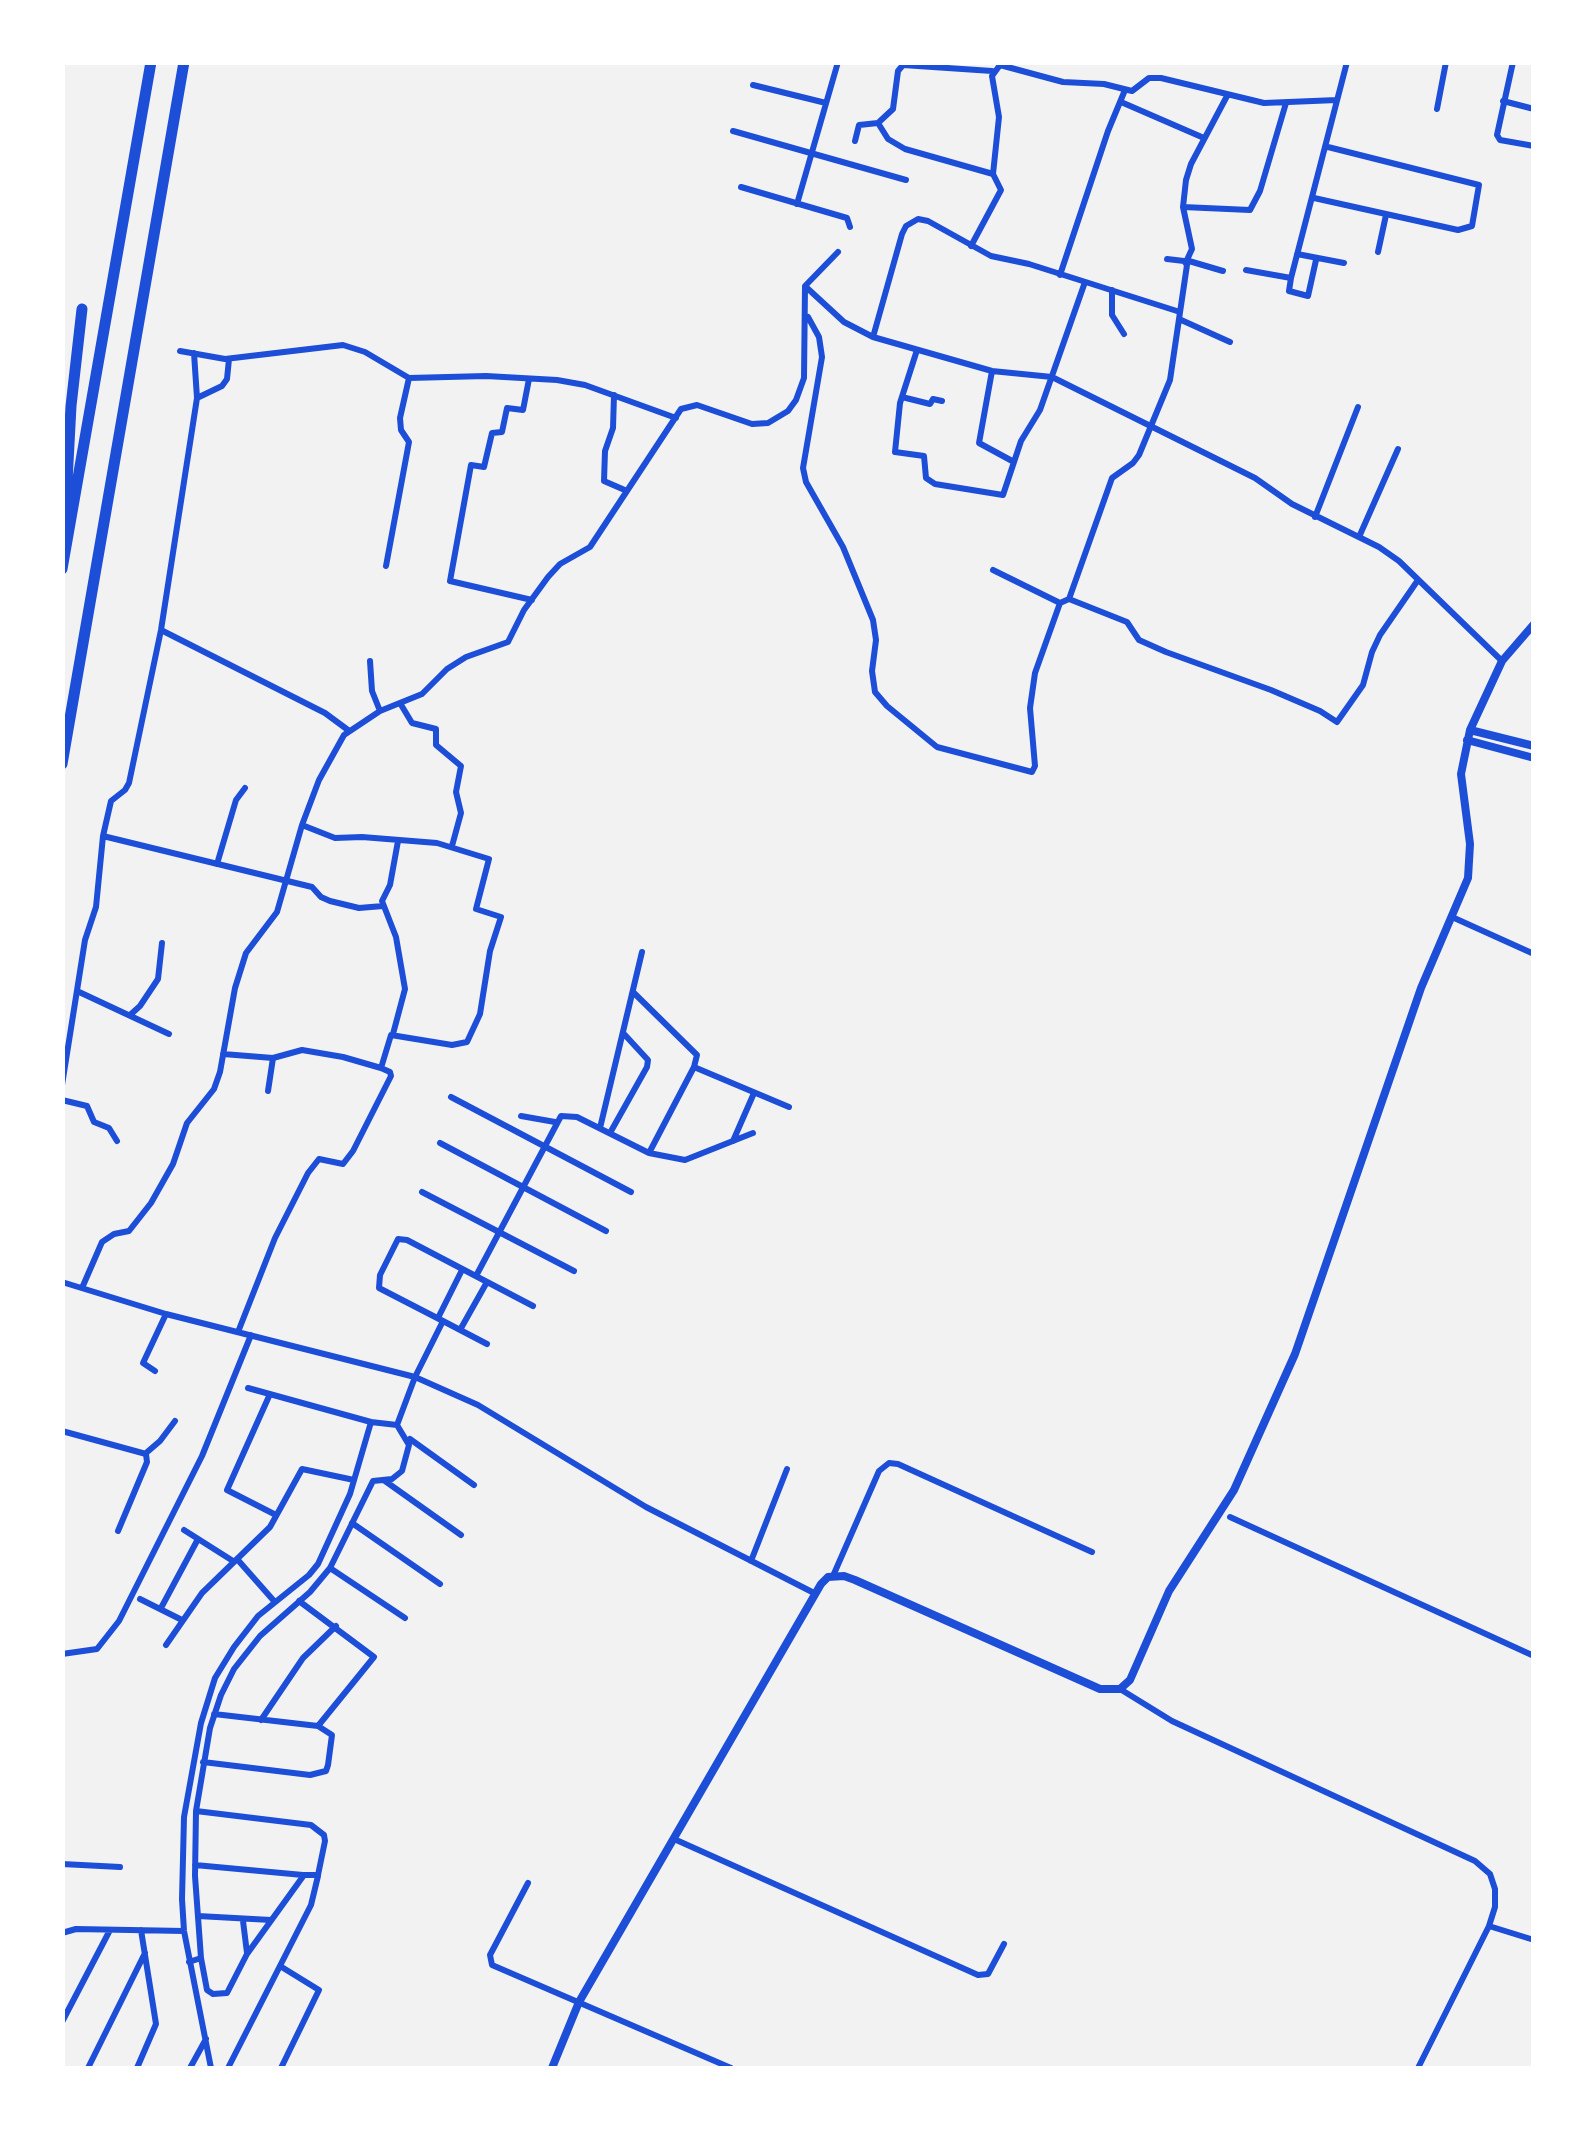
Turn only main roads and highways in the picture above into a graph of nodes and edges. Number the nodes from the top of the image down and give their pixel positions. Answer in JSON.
{"nodes":[{"id":1,"x":151,"y":62,"type":"edge"},
{"id":2,"x":184,"y":62,"type":"edge"},
{"id":3,"x":82,"y":308,"type":"dead end"},
{"id":4,"x":62,"y":569,"type":"edge"},
{"id":5,"x":62,"y":764,"type":"edge"}],
"edges":[{"from":1,"to":4,"type":"highway"},
{"from":2,"to":5,"type":"highway"},
{"from":3,"to":4,"type":"highway"}]}
